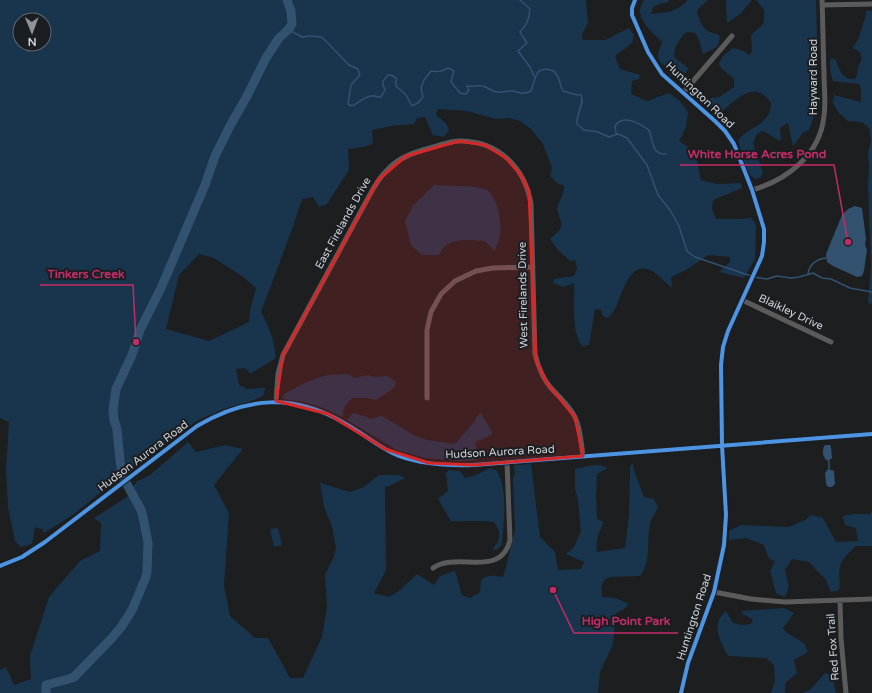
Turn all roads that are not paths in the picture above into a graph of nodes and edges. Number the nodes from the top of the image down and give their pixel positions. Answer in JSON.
{"nodes":[{"id":1,"x":635,"y":0,"type":"edge"},
{"id":2,"x":822,"y":2,"type":"edge"},
{"id":3,"x":872,"y":4,"type":"edge"},
{"id":4,"x":732,"y":36,"type":"dead end"},
{"id":5,"x":683,"y":93,"type":"junction"},
{"id":6,"x":752,"y":190,"type":"junction"},
{"id":7,"x":532,"y":215,"type":"joint"},
{"id":8,"x":533,"y":267,"type":"junction"},
{"id":9,"x":742,"y":300,"type":"junction"},
{"id":10,"x":831,"y":342,"type":"dead end"},
{"id":11,"x":427,"y":398,"type":"dead end"},
{"id":12,"x":276,"y":401,"type":"junction"},
{"id":13,"x":872,"y":434,"type":"edge"},
{"id":14,"x":722,"y":445,"type":"junction"},
{"id":15,"x":583,"y":456,"type":"junction"},
{"id":16,"x":507,"y":462,"type":"junction"},
{"id":17,"x":0,"y":566,"type":"edge"},
{"id":18,"x":433,"y":568,"type":"dead end"},
{"id":19,"x":714,"y":592,"type":"junction"},
{"id":20,"x":872,"y":599,"type":"edge"},
{"id":21,"x":840,"y":600,"type":"junction"},
{"id":22,"x":681,"y":693,"type":"edge"},
{"id":23,"x":846,"y":693,"type":"edge"}],
"edges":[{"from":1,"to":5,"type":"street","name":"Huntington Road"},
{"from":2,"to":3,"type":"street"},
{"from":2,"to":6,"type":"street","name":"Hayward Road"},
{"from":4,"to":5,"type":"street"},
{"from":5,"to":6,"type":"street","name":"Huntington Road"},
{"from":6,"to":9,"type":"street","name":"Huntington Road"},
{"from":7,"to":8,"type":"street","name":"West Firelands Drive"},
{"from":7,"to":12,"type":"street","name":"East Firelands Drive"},
{"from":8,"to":11,"type":"street"},
{"from":8,"to":15,"type":"street","name":"West Firelands Drive"},
{"from":9,"to":10,"type":"street","name":"Blaikley Drive"},
{"from":9,"to":14,"type":"street","name":"Huntington Road"},
{"from":12,"to":16,"type":"street","name":"Hudson Aurora Road"},
{"from":12,"to":17,"type":"street","name":"Hudson Aurora Road"},
{"from":13,"to":14,"type":"street","name":"Hudson Aurora Road"},
{"from":14,"to":15,"type":"street","name":"Hudson Aurora Road"},
{"from":14,"to":19,"type":"street","name":"Huntington Road"},
{"from":15,"to":16,"type":"street","name":"Hudson Aurora Road"},
{"from":16,"to":18,"type":"street"},
{"from":19,"to":21,"type":"street"},
{"from":19,"to":22,"type":"street","name":"Huntington Road"},
{"from":20,"to":21,"type":"street"},
{"from":21,"to":23,"type":"street","name":"Red Fox Trail"}]}
